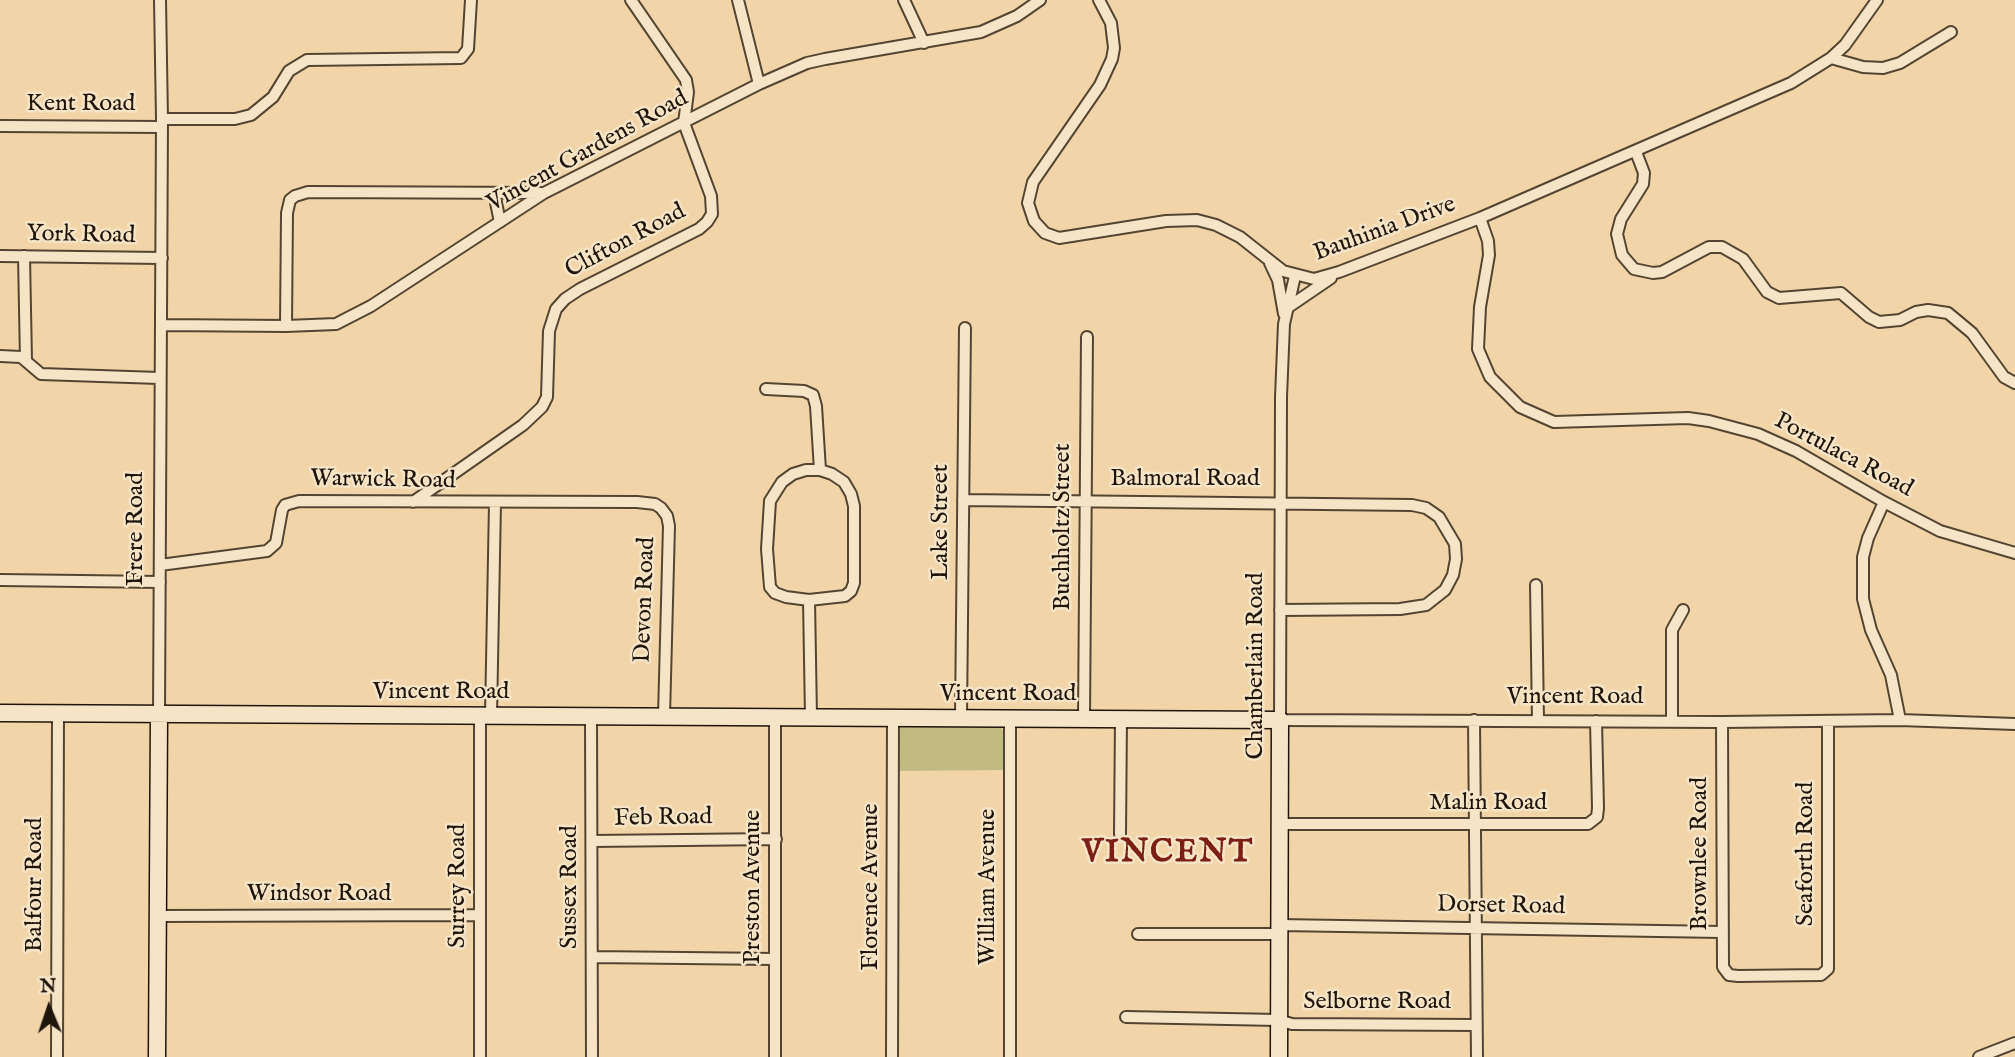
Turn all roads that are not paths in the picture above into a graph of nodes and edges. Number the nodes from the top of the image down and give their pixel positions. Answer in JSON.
{"nodes":[{"id":1,"x":160,"y":0,"type":"edge"},
{"id":2,"x":471,"y":0,"type":"edge"},
{"id":3,"x":631,"y":0,"type":"edge"},
{"id":4,"x":738,"y":0,"type":"edge"},
{"id":5,"x":904,"y":0,"type":"edge"},
{"id":6,"x":1040,"y":0,"type":"edge"},
{"id":7,"x":1099,"y":0,"type":"edge"},
{"id":8,"x":1877,"y":0,"type":"edge"},
{"id":9,"x":1951,"y":33,"type":"dead end"},
{"id":10,"x":924,"y":43,"type":"junction"},
{"id":11,"x":1831,"y":58,"type":"junction"},
{"id":12,"x":758,"y":84,"type":"junction"},
{"id":13,"x":162,"y":123,"type":"junction"},
{"id":14,"x":684,"y":123,"type":"junction"},
{"id":15,"x":0,"y":126,"type":"edge"},
{"id":16,"x":1636,"y":152,"type":"junction"},
{"id":17,"x":494,"y":193,"type":"junction"},
{"id":18,"x":544,"y":193,"type":"junction"},
{"id":19,"x":1480,"y":218,"type":"junction"},
{"id":20,"x":500,"y":222,"type":"junction"},
{"id":21,"x":0,"y":256,"type":"edge"},
{"id":22,"x":24,"y":256,"type":"junction"},
{"id":23,"x":162,"y":258,"type":"junction"},
{"id":24,"x":1270,"y":262,"type":"junction"},
{"id":25,"x":1339,"y":272,"type":"junction"},
{"id":26,"x":1295,"y":276,"type":"junction"},
{"id":27,"x":1286,"y":313,"type":"junction"},
{"id":28,"x":161,"y":325,"type":"junction"},
{"id":29,"x":286,"y":326,"type":"junction"},
{"id":30,"x":965,"y":328,"type":"dead end"},
{"id":31,"x":1087,"y":337,"type":"dead end"},
{"id":32,"x":0,"y":356,"type":"edge"},
{"id":33,"x":26,"y":361,"type":"junction"},
{"id":34,"x":159,"y":378,"type":"junction"},
{"id":35,"x":2015,"y":383,"type":"edge"},
{"id":36,"x":766,"y":389,"type":"dead end"},
{"id":37,"x":820,"y":470,"type":"junction"},
{"id":38,"x":452,"y":475,"type":"junction"},
{"id":39,"x":963,"y":500,"type":"junction"},
{"id":40,"x":1085,"y":501,"type":"junction"},
{"id":41,"x":413,"y":502,"type":"junction"},
{"id":42,"x":453,"y":502,"type":"junction"},
{"id":43,"x":642,"y":502,"type":"joint"},
{"id":44,"x":1281,"y":502,"type":"junction"},
{"id":45,"x":1884,"y":502,"type":"junction"},
{"id":46,"x":495,"y":503,"type":"junction"},
{"id":47,"x":2015,"y":552,"type":"edge"},
{"id":48,"x":160,"y":565,"type":"junction"},
{"id":49,"x":0,"y":580,"type":"edge"},
{"id":50,"x":160,"y":582,"type":"junction"},
{"id":51,"x":1536,"y":585,"type":"dead end"},
{"id":52,"x":809,"y":600,"type":"junction"},
{"id":53,"x":1280,"y":610,"type":"junction"},
{"id":54,"x":1683,"y":610,"type":"dead end"},
{"id":55,"x":0,"y":713,"type":"edge"},
{"id":56,"x":58,"y":713,"type":"junction"},
{"id":57,"x":159,"y":715,"type":"junction"},
{"id":58,"x":486,"y":716,"type":"junction"},
{"id":59,"x":591,"y":716,"type":"junction"},
{"id":60,"x":664,"y":716,"type":"junction"},
{"id":61,"x":775,"y":717,"type":"junction"},
{"id":62,"x":811,"y":717,"type":"junction"},
{"id":63,"x":961,"y":717,"type":"junction"},
{"id":64,"x":893,"y":718,"type":"junction"},
{"id":65,"x":1010,"y":718,"type":"junction"},
{"id":66,"x":1084,"y":718,"type":"junction"},
{"id":67,"x":1121,"y":718,"type":"junction"},
{"id":68,"x":1280,"y":720,"type":"junction"},
{"id":69,"x":1474,"y":720,"type":"junction"},
{"id":70,"x":1900,"y":720,"type":"junction"},
{"id":71,"x":1538,"y":721,"type":"junction"},
{"id":72,"x":1597,"y":721,"type":"junction"},
{"id":73,"x":1672,"y":721,"type":"junction"},
{"id":74,"x":1722,"y":722,"type":"junction"},
{"id":75,"x":1828,"y":722,"type":"junction"},
{"id":76,"x":2015,"y":724,"type":"edge"},
{"id":77,"x":1280,"y":824,"type":"junction"},
{"id":78,"x":1476,"y":825,"type":"junction"},
{"id":79,"x":1120,"y":834,"type":"dead end"},
{"id":80,"x":776,"y":839,"type":"junction"},
{"id":81,"x":592,"y":841,"type":"junction"},
{"id":82,"x":480,"y":915,"type":"junction"},
{"id":83,"x":158,"y":916,"type":"junction"},
{"id":84,"x":1477,"y":928,"type":"junction"},
{"id":85,"x":1279,"y":929,"type":"junction"},
{"id":86,"x":1722,"y":932,"type":"junction"},
{"id":87,"x":1138,"y":934,"type":"dead end"},
{"id":88,"x":593,"y":957,"type":"junction"},
{"id":89,"x":775,"y":959,"type":"junction"},
{"id":90,"x":1738,"y":976,"type":"joint"},
{"id":91,"x":1126,"y":1017,"type":"dead end"},
{"id":92,"x":1278,"y":1020,"type":"junction"},
{"id":93,"x":1476,"y":1025,"type":"junction"},
{"id":94,"x":2015,"y":1043,"type":"edge"},
{"id":95,"x":57,"y":1057,"type":"edge"},
{"id":96,"x":157,"y":1057,"type":"edge"},
{"id":97,"x":480,"y":1057,"type":"edge"},
{"id":98,"x":592,"y":1057,"type":"edge"},
{"id":99,"x":775,"y":1057,"type":"edge"},
{"id":100,"x":892,"y":1057,"type":"edge"},
{"id":101,"x":1010,"y":1057,"type":"edge"},
{"id":102,"x":1279,"y":1057,"type":"edge"},
{"id":103,"x":1477,"y":1057,"type":"edge"},
{"id":104,"x":1979,"y":1057,"type":"edge"}],
"edges":[{"from":1,"to":13,"type":"street","name":"Frere Road"},
{"from":2,"to":13,"type":"street","name":"Kent Road"},
{"from":3,"to":14,"type":"street"},
{"from":4,"to":12,"type":"street"},
{"from":5,"to":10,"type":"street"},
{"from":6,"to":10,"type":"street","name":"Vincent Gardens Road"},
{"from":7,"to":24,"type":"street","name":"Bauhinia Drive"},
{"from":8,"to":11,"type":"street","name":"Bauhinia Drive"},
{"from":9,"to":11,"type":"street"},
{"from":10,"to":12,"type":"street","name":"Vincent Gardens Road"},
{"from":11,"to":16,"type":"street","name":"Bauhinia Drive"},
{"from":12,"to":14,"type":"street","name":"Vincent Gardens Road"},
{"from":13,"to":15,"type":"street","name":"Kent Road"},
{"from":13,"to":23,"type":"street","name":"Frere Road"},
{"from":14,"to":18,"type":"street","name":"Vincent Gardens Road"},
{"from":14,"to":38,"type":"street","name":"Clifton Road"},
{"from":16,"to":19,"type":"street","name":"Bauhinia Drive"},
{"from":16,"to":35,"type":"street"},
{"from":17,"to":18,"type":"street"},
{"from":17,"to":20,"type":"street"},
{"from":17,"to":29,"type":"street"},
{"from":18,"to":20,"type":"street","name":"Vincent Gardens Road"},
{"from":19,"to":25,"type":"street","name":"Bauhinia Drive"},
{"from":19,"to":45,"type":"street","name":"Portulaca Road"},
{"from":20,"to":29,"type":"street","name":"Vincent Gardens Road"},
{"from":21,"to":22,"type":"street","name":"York Road"},
{"from":22,"to":23,"type":"street","name":"York Road"},
{"from":22,"to":33,"type":"street"},
{"from":23,"to":28,"type":"street","name":"Frere Road"},
{"from":24,"to":26,"type":"street","name":"Bauhinia Drive"},
{"from":24,"to":27,"type":"street"},
{"from":25,"to":26,"type":"street","name":"Bauhinia Drive"},
{"from":25,"to":27,"type":"street"},
{"from":26,"to":27,"type":"street","name":"Chamberlain Road"},
{"from":27,"to":44,"type":"street","name":"Chamberlain Road"},
{"from":28,"to":29,"type":"street","name":"Vincent Gardens Road"},
{"from":28,"to":34,"type":"street","name":"Frere Road"},
{"from":30,"to":39,"type":"street","name":"Lake Street"},
{"from":31,"to":40,"type":"street","name":"Buchholtz Street"},
{"from":32,"to":33,"type":"street"},
{"from":33,"to":34,"type":"street"},
{"from":34,"to":48,"type":"street","name":"Frere Road"},
{"from":36,"to":37,"type":"street"},
{"from":37,"to":52,"type":"street"},
{"from":37,"to":52,"type":"street"},
{"from":38,"to":41,"type":"street","name":"Clifton Road"},
{"from":38,"to":42,"type":"street"},
{"from":39,"to":40,"type":"street","name":"Balmoral Road"},
{"from":39,"to":63,"type":"street","name":"Lake Street"},
{"from":40,"to":44,"type":"street","name":"Balmoral Road"},
{"from":40,"to":66,"type":"street","name":"Buchholtz Street"},
{"from":41,"to":42,"type":"street","name":"Warwick Road"},
{"from":41,"to":48,"type":"street","name":"Warwick Road"},
{"from":42,"to":46,"type":"street","name":"Warwick Road"},
{"from":43,"to":46,"type":"street","name":"Warwick Road"},
{"from":43,"to":60,"type":"street","name":"Devon Road"},
{"from":44,"to":53,"type":"street","name":"Chamberlain Road"},
{"from":44,"to":53,"type":"street","name":"Balmoral Road"},
{"from":45,"to":47,"type":"street","name":"Portulaca Road"},
{"from":45,"to":70,"type":"street"},
{"from":46,"to":58,"type":"street","name":"Surrey Road"},
{"from":48,"to":50,"type":"street","name":"Frere Road"},
{"from":49,"to":50,"type":"street"},
{"from":50,"to":57,"type":"street","name":"Frere Road"},
{"from":51,"to":71,"type":"street"},
{"from":52,"to":62,"type":"street"},
{"from":53,"to":68,"type":"street","name":"Chamberlain Road"},
{"from":54,"to":73,"type":"street"},
{"from":55,"to":56,"type":"street","name":"Vincent Road"},
{"from":56,"to":57,"type":"street","name":"Vincent Road"},
{"from":56,"to":95,"type":"street","name":"Balfour Road"},
{"from":57,"to":58,"type":"street","name":"Vincent Road"},
{"from":57,"to":83,"type":"street","name":"Frere Road"},
{"from":58,"to":59,"type":"street","name":"Vincent Road"},
{"from":58,"to":82,"type":"street","name":"Surrey Road"},
{"from":59,"to":60,"type":"street","name":"Vincent Road"},
{"from":59,"to":81,"type":"street","name":"Sussex Road"},
{"from":60,"to":61,"type":"street","name":"Vincent Road"},
{"from":61,"to":62,"type":"street","name":"Vincent Road"},
{"from":61,"to":80,"type":"street","name":"Preston Avenue"},
{"from":62,"to":64,"type":"street","name":"Vincent Road"},
{"from":63,"to":64,"type":"street","name":"Vincent Road"},
{"from":63,"to":65,"type":"street","name":"Vincent Road"},
{"from":64,"to":100,"type":"street","name":"Florence Avenue"},
{"from":65,"to":66,"type":"street","name":"Vincent Road"},
{"from":65,"to":101,"type":"street","name":"William Avenue"},
{"from":66,"to":67,"type":"street","name":"Vincent Road"},
{"from":67,"to":68,"type":"street","name":"Vincent Road"},
{"from":67,"to":79,"type":"street"},
{"from":68,"to":69,"type":"street","name":"Vincent Road"},
{"from":68,"to":77,"type":"street","name":"Chamberlain Road"},
{"from":69,"to":71,"type":"street","name":"Vincent Road"},
{"from":69,"to":78,"type":"street"},
{"from":70,"to":75,"type":"street","name":"Vincent Road"},
{"from":70,"to":76,"type":"street","name":"Vincent Road"},
{"from":71,"to":72,"type":"street","name":"Vincent Road"},
{"from":72,"to":73,"type":"street","name":"Vincent Road"},
{"from":72,"to":78,"type":"street","name":"Malin Road"},
{"from":73,"to":74,"type":"street","name":"Vincent Road"},
{"from":74,"to":75,"type":"street","name":"Vincent Road"},
{"from":74,"to":86,"type":"street","name":"Brownlee Road"},
{"from":75,"to":90,"type":"street","name":"Seaforth Road"},
{"from":77,"to":78,"type":"street","name":"Malin Road"},
{"from":77,"to":85,"type":"street","name":"Chamberlain Road"},
{"from":78,"to":84,"type":"street"},
{"from":80,"to":81,"type":"street","name":"Feb Road"},
{"from":80,"to":89,"type":"street","name":"Preston Avenue"},
{"from":81,"to":88,"type":"street","name":"Sussex Road"},
{"from":82,"to":83,"type":"street","name":"Windsor Road"},
{"from":82,"to":97,"type":"street","name":"Surrey Road"},
{"from":83,"to":96,"type":"street","name":"Frere Road"},
{"from":84,"to":85,"type":"street","name":"Dorset Road"},
{"from":84,"to":86,"type":"street","name":"Dorset Road"},
{"from":84,"to":93,"type":"street"},
{"from":85,"to":87,"type":"street","name":"Dorset Road"},
{"from":85,"to":92,"type":"street","name":"Chamberlain Road"},
{"from":86,"to":90,"type":"street","name":"Brownlee Road"},
{"from":88,"to":89,"type":"street"},
{"from":88,"to":98,"type":"street","name":"Sussex Road"},
{"from":89,"to":99,"type":"street","name":"Preston Avenue"},
{"from":91,"to":92,"type":"street","name":"Selborne Road"},
{"from":92,"to":93,"type":"street","name":"Selborne Road"},
{"from":92,"to":102,"type":"street","name":"Chamberlain Road"},
{"from":93,"to":103,"type":"street"},
{"from":94,"to":104,"type":"street"}]}
